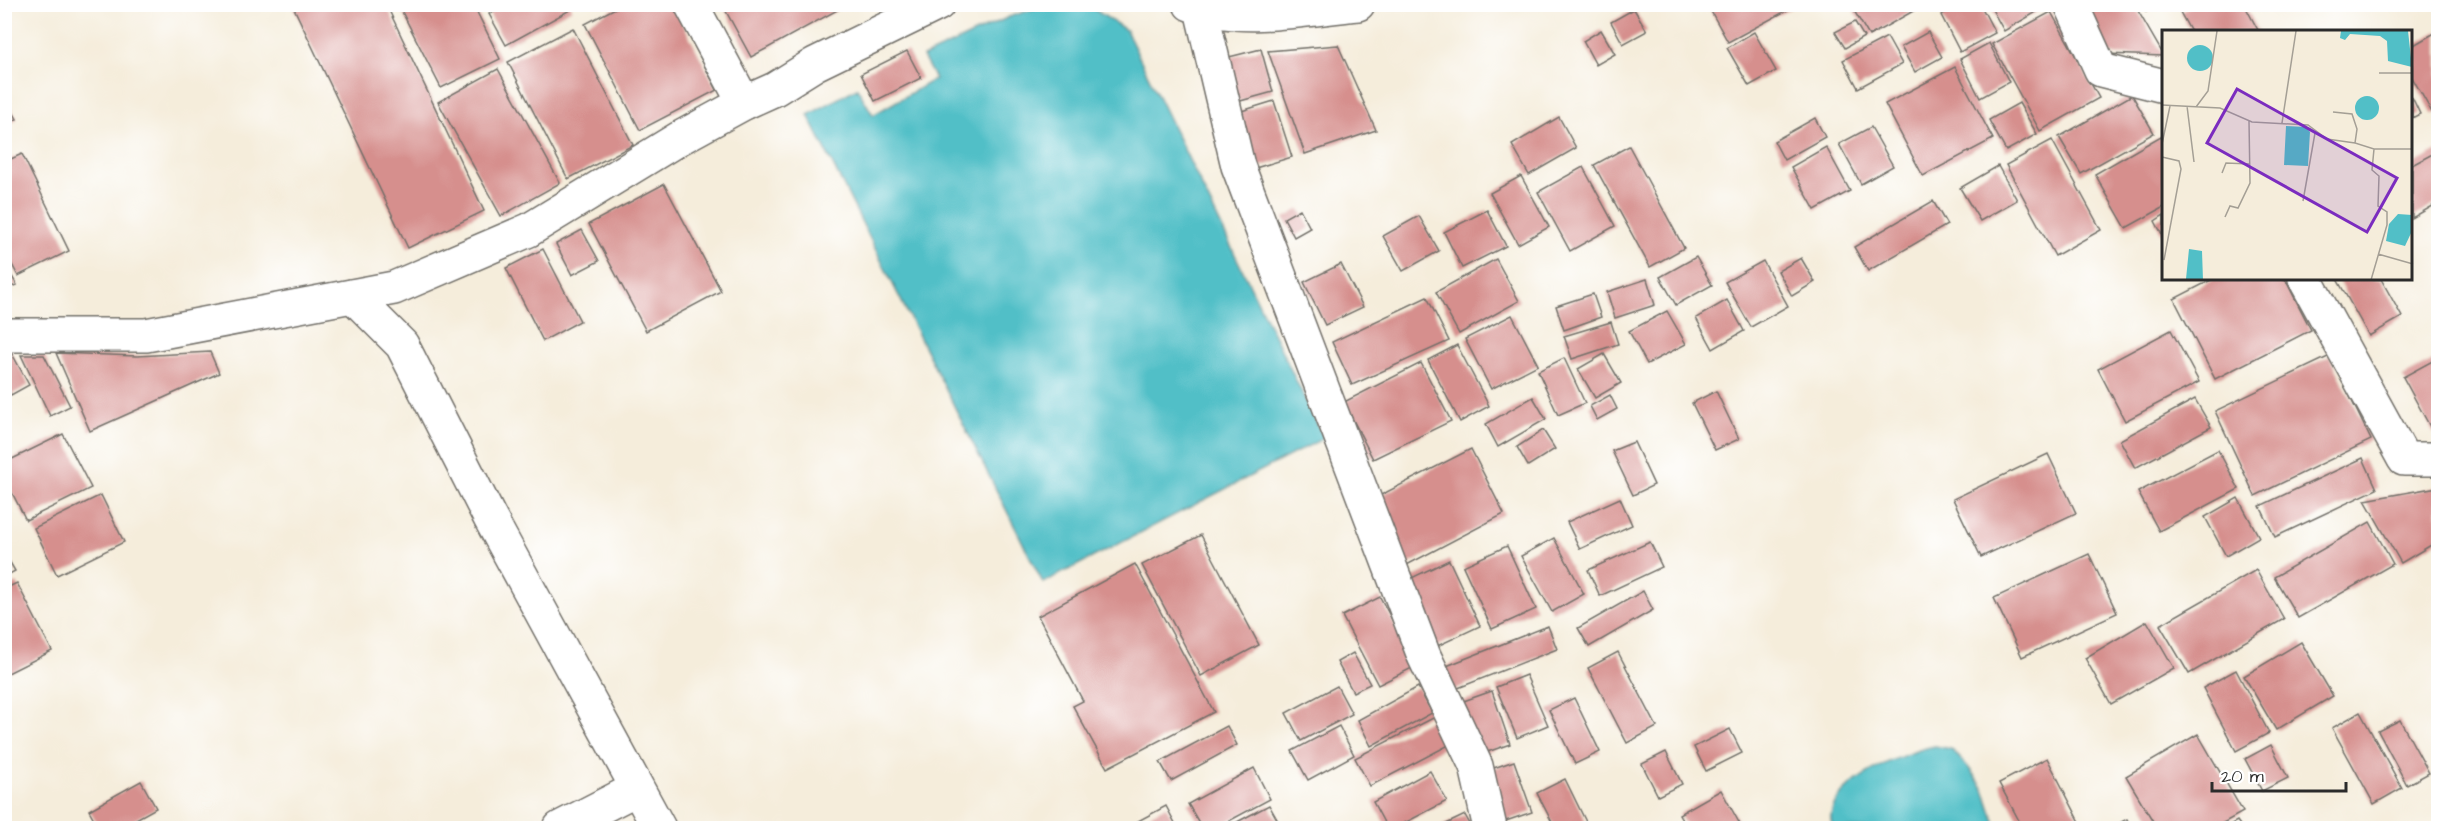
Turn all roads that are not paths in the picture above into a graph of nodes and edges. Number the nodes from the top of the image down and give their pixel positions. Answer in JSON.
{"nodes":[{"id":1,"x":691,"y":4,"type":"edge"},
{"id":2,"x":938,"y":4,"type":"edge"},
{"id":3,"x":1358,"y":4,"type":"edge"},
{"id":4,"x":2071,"y":4,"type":"edge"},
{"id":5,"x":1195,"y":7,"type":"edge"},
{"id":6,"x":2162,"y":85,"type":"edge"},
{"id":7,"x":744,"y":103,"type":"junction"},
{"id":8,"x":2306,"y":280,"type":"edge"},
{"id":9,"x":353,"y":296,"type":"junction"},
{"id":10,"x":4,"y":335,"type":"edge"},
{"id":11,"x":2439,"y":459,"type":"edge"},
{"id":12,"x":636,"y":789,"type":"junction"},
{"id":13,"x":560,"y":828,"type":"edge"},
{"id":14,"x":659,"y":828,"type":"edge"},
{"id":15,"x":1490,"y":828,"type":"edge"}],
"edges":[{"from":1,"to":7,"type":"street"},
{"from":2,"to":7,"type":"street"},
{"from":3,"to":5,"type":"street"},
{"from":4,"to":6,"type":"street"},
{"from":5,"to":15,"type":"street"},
{"from":7,"to":9,"type":"street"},
{"from":8,"to":11,"type":"street"},
{"from":9,"to":10,"type":"street"},
{"from":9,"to":12,"type":"street"},
{"from":12,"to":13,"type":"street"},
{"from":12,"to":14,"type":"street"}]}
